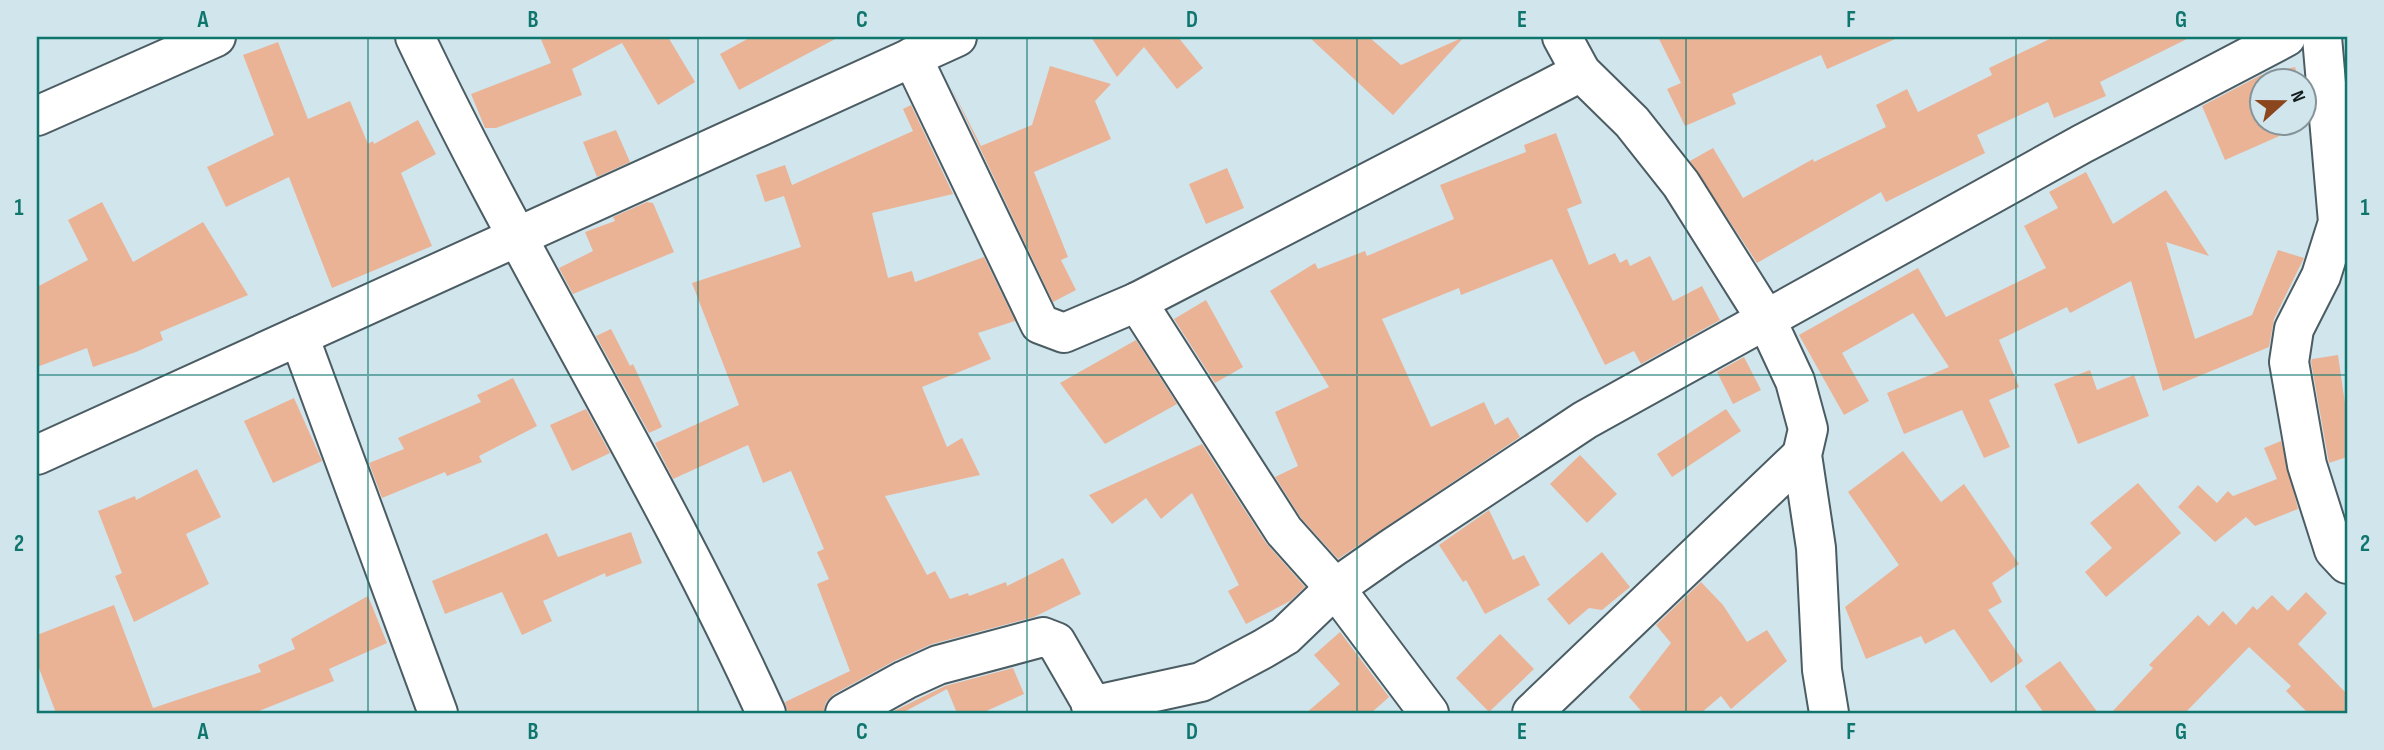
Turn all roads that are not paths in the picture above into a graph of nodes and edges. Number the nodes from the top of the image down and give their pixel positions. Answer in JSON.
{"nodes":[{"id":1,"x":216,"y":37,"type":"edge"},
{"id":2,"x":415,"y":37,"type":"edge"},
{"id":3,"x":957,"y":37,"type":"edge"},
{"id":4,"x":1562,"y":37,"type":"edge"},
{"id":5,"x":2286,"y":37,"type":"edge"},
{"id":6,"x":2322,"y":37,"type":"edge"},
{"id":7,"x":912,"y":57,"type":"junction"},
{"id":8,"x":1581,"y":72,"type":"junction"},
{"id":9,"x":37,"y":116,"type":"edge"},
{"id":10,"x":515,"y":238,"type":"junction"},
{"id":11,"x":1137,"y":302,"type":"junction"},
{"id":12,"x":1766,"y":319,"type":"junction"},
{"id":13,"x":299,"y":336,"type":"junction"},
{"id":14,"x":37,"y":455,"type":"edge"},
{"id":15,"x":1802,"y":455,"type":"junction"},
{"id":16,"x":2347,"y":564,"type":"edge"},
{"id":17,"x":1335,"y":588,"type":"junction"},
{"id":18,"x":1094,"y":710,"type":"edge"},
{"id":19,"x":438,"y":713,"type":"edge"},
{"id":20,"x":766,"y":713,"type":"edge"},
{"id":21,"x":845,"y":713,"type":"edge"},
{"id":22,"x":1429,"y":713,"type":"edge"},
{"id":23,"x":1532,"y":713,"type":"edge"},
{"id":24,"x":1829,"y":713,"type":"edge"}],
"edges":[{"from":1,"to":9,"type":"street"},
{"from":2,"to":10,"type":"street"},
{"from":3,"to":7,"type":"street"},
{"from":4,"to":8,"type":"street"},
{"from":5,"to":12,"type":"street"},
{"from":6,"to":16,"type":"street"},
{"from":7,"to":10,"type":"street"},
{"from":7,"to":11,"type":"street"},
{"from":8,"to":11,"type":"street"},
{"from":8,"to":12,"type":"street"},
{"from":10,"to":13,"type":"street"},
{"from":10,"to":20,"type":"street"},
{"from":11,"to":17,"type":"street"},
{"from":12,"to":15,"type":"street"},
{"from":12,"to":17,"type":"street"},
{"from":13,"to":14,"type":"street"},
{"from":13,"to":19,"type":"street"},
{"from":15,"to":23,"type":"street"},
{"from":15,"to":24,"type":"street"},
{"from":17,"to":18,"type":"street"},
{"from":17,"to":22,"type":"street"},
{"from":18,"to":21,"type":"street"}]}
